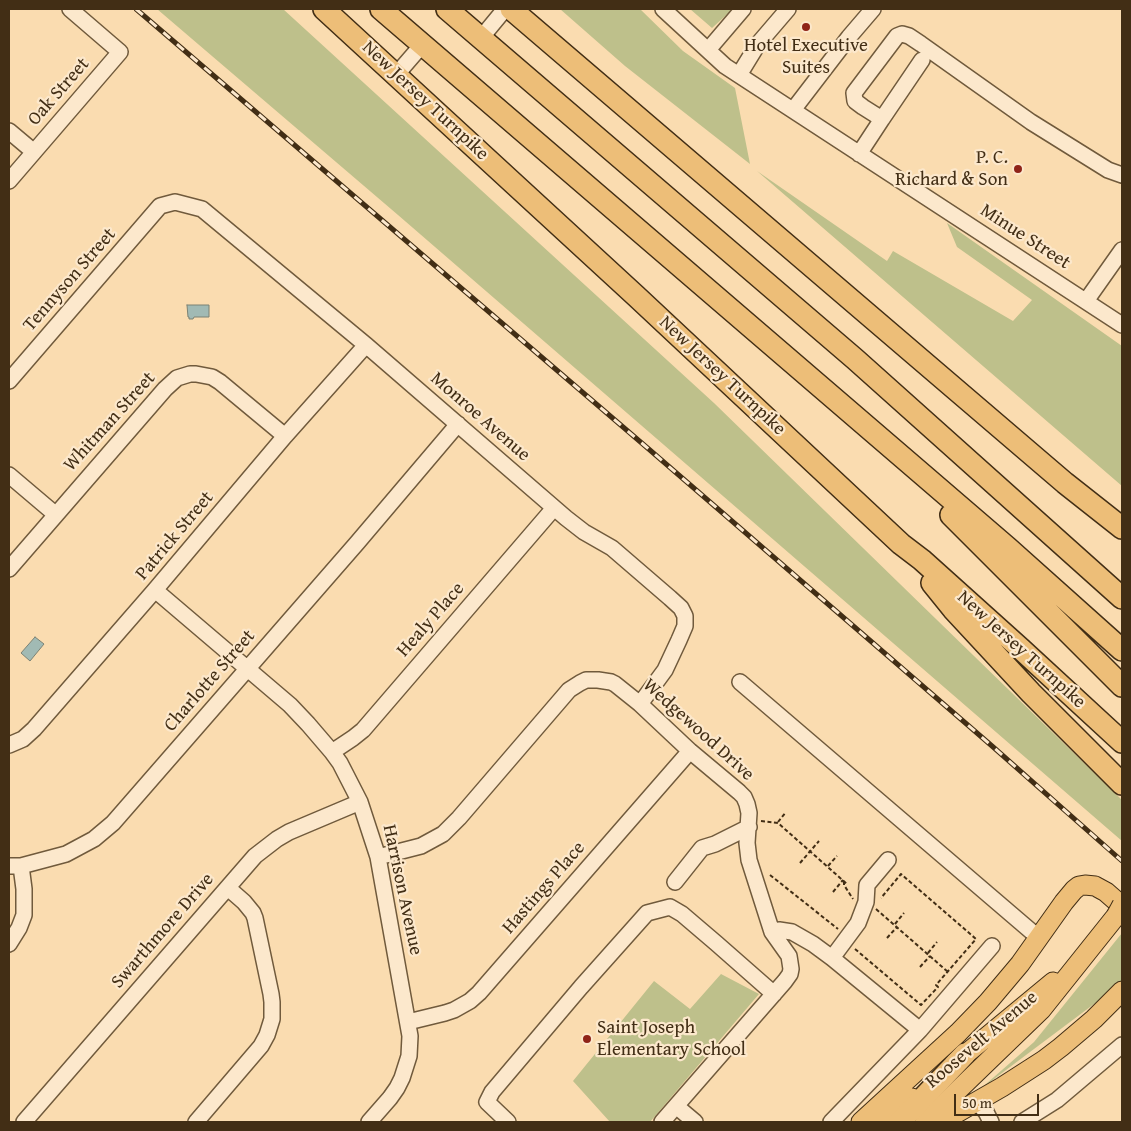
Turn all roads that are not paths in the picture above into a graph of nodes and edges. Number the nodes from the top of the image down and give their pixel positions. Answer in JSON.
{"nodes":[{"id":1,"x":70,"y":9,"type":"edge"},
{"id":2,"x":324,"y":9,"type":"edge"},
{"id":3,"x":381,"y":9,"type":"edge"},
{"id":4,"x":447,"y":9,"type":"edge"},
{"id":5,"x":505,"y":9,"type":"edge"},
{"id":6,"x":511,"y":9,"type":"edge"},
{"id":7,"x":663,"y":9,"type":"edge"},
{"id":8,"x":742,"y":9,"type":"edge"},
{"id":9,"x":788,"y":9,"type":"edge"},
{"id":10,"x":873,"y":9,"type":"edge"},
{"id":11,"x":481,"y":38,"type":"junction"},
{"id":12,"x":422,"y":45,"type":"junction"},
{"id":13,"x":708,"y":50,"type":"junction"},
{"id":14,"x":922,"y":60,"type":"dead end"},
{"id":15,"x":739,"y":74,"type":"junction"},
{"id":16,"x":396,"y":75,"type":"junction"},
{"id":17,"x":793,"y":110,"type":"junction"},
{"id":18,"x":882,"y":119,"type":"junction"},
{"id":19,"x":9,"y":130,"type":"edge"},
{"id":20,"x":34,"y":152,"type":"junction"},
{"id":21,"x":860,"y":154,"type":"junction"},
{"id":22,"x":1122,"y":175,"type":"edge"},
{"id":23,"x":9,"y":181,"type":"edge"},
{"id":24,"x":162,"y":205,"type":"joint"},
{"id":25,"x":1122,"y":250,"type":"edge"},
{"id":26,"x":1117,"y":268,"type":"edge"},
{"id":27,"x":1086,"y":301,"type":"junction"},
{"id":28,"x":1122,"y":325,"type":"edge"},
{"id":29,"x":366,"y":345,"type":"junction"},
{"id":30,"x":9,"y":381,"type":"edge"},
{"id":31,"x":458,"y":424,"type":"junction"},
{"id":32,"x":285,"y":436,"type":"junction"},
{"id":33,"x":922,"y":474,"type":"junction"},
{"id":34,"x":9,"y":475,"type":"edge"},
{"id":35,"x":554,"y":508,"type":"junction"},
{"id":36,"x":56,"y":514,"type":"junction"},
{"id":37,"x":1122,"y":528,"type":"edge"},
{"id":38,"x":901,"y":544,"type":"junction"},
{"id":39,"x":9,"y":569,"type":"edge"},
{"id":40,"x":155,"y":590,"type":"junction"},
{"id":41,"x":1122,"y":598,"type":"edge"},
{"id":42,"x":1122,"y":650,"type":"edge"},
{"id":43,"x":247,"y":669,"type":"junction"},
{"id":44,"x":740,"y":682,"type":"dead end"},
{"id":45,"x":1122,"y":686,"type":"edge"},
{"id":46,"x":640,"y":704,"type":"junction"},
{"id":47,"x":1122,"y":742,"type":"edge"},
{"id":48,"x":9,"y":745,"type":"edge"},
{"id":49,"x":690,"y":751,"type":"junction"},
{"id":50,"x":332,"y":752,"type":"junction"},
{"id":51,"x":1122,"y":784,"type":"edge"},
{"id":52,"x":360,"y":802,"type":"junction"},
{"id":53,"x":749,"y":823,"type":"junction"},
{"id":54,"x":378,"y":857,"type":"junction"},
{"id":55,"x":888,"y":860,"type":"dead end"},
{"id":56,"x":15,"y":866,"type":"edge"},
{"id":57,"x":675,"y":882,"type":"dead end"},
{"id":58,"x":228,"y":888,"type":"junction"},
{"id":59,"x":1120,"y":909,"type":"edge"},
{"id":60,"x":772,"y":932,"type":"junction"},
{"id":61,"x":1039,"y":938,"type":"junction"},
{"id":62,"x":9,"y":944,"type":"edge"},
{"id":63,"x":992,"y":946,"type":"dead end"},
{"id":64,"x":832,"y":958,"type":"junction"},
{"id":65,"x":1081,"y":958,"type":"junction"},
{"id":66,"x":1122,"y":991,"type":"edge"},
{"id":67,"x":774,"y":994,"type":"junction"},
{"id":68,"x":408,"y":1022,"type":"junction"},
{"id":69,"x":920,"y":1030,"type":"junction"},
{"id":70,"x":1122,"y":1045,"type":"edge"},
{"id":71,"x":965,"y":1054,"type":"junction"},
{"id":72,"x":977,"y":1102,"type":"junction"},
{"id":73,"x":676,"y":1106,"type":"junction"},
{"id":74,"x":24,"y":1122,"type":"edge"},
{"id":75,"x":196,"y":1122,"type":"edge"},
{"id":76,"x":369,"y":1122,"type":"edge"},
{"id":77,"x":508,"y":1122,"type":"edge"},
{"id":78,"x":662,"y":1122,"type":"edge"},
{"id":79,"x":694,"y":1122,"type":"edge"},
{"id":80,"x":831,"y":1122,"type":"edge"},
{"id":81,"x":861,"y":1122,"type":"edge"},
{"id":82,"x":883,"y":1122,"type":"edge"},
{"id":83,"x":900,"y":1122,"type":"edge"},
{"id":84,"x":925,"y":1122,"type":"edge"},
{"id":85,"x":941,"y":1122,"type":"edge"},
{"id":86,"x":991,"y":1122,"type":"edge"},
{"id":87,"x":1022,"y":1122,"type":"edge"}],
"edges":[{"from":1,"to":20,"type":"street","name":"Oak Street"},
{"from":2,"to":16,"type":"highway","name":"New Jersey Turnpike"},
{"from":3,"to":12,"type":"highway","name":"New Jersey Turnpike"},
{"from":4,"to":11,"type":"highway"},
{"from":5,"to":11,"type":"street"},
{"from":6,"to":37,"type":"highway"},
{"from":7,"to":13,"type":"street","name":"Minue Street"},
{"from":8,"to":13,"type":"street"},
{"from":9,"to":15,"type":"street"},
{"from":10,"to":17,"type":"street"},
{"from":11,"to":41,"type":"highway"},
{"from":12,"to":16,"type":"street"},
{"from":12,"to":33,"type":"highway","name":"New Jersey Turnpike"},
{"from":13,"to":15,"type":"street","name":"Minue Street"},
{"from":14,"to":18,"type":"street"},
{"from":15,"to":17,"type":"street","name":"Minue Street"},
{"from":16,"to":38,"type":"highway","name":"New Jersey Turnpike"},
{"from":17,"to":21,"type":"street","name":"Minue Street"},
{"from":18,"to":21,"type":"street"},
{"from":18,"to":22,"type":"street"},
{"from":19,"to":20,"type":"street"},
{"from":20,"to":23,"type":"street","name":"Oak Street"},
{"from":21,"to":27,"type":"street","name":"Minue Street"},
{"from":24,"to":29,"type":"street","name":"Monroe Avenue"},
{"from":24,"to":30,"type":"street","name":"Tennyson Street"},
{"from":25,"to":26,"type":"street"},
{"from":26,"to":27,"type":"street"},
{"from":27,"to":28,"type":"street","name":"Minue Street"},
{"from":29,"to":31,"type":"street","name":"Monroe Avenue"},
{"from":29,"to":32,"type":"street","name":"Patrick Street"},
{"from":31,"to":35,"type":"street","name":"Monroe Avenue"},
{"from":31,"to":43,"type":"street","name":"Charlotte Street"},
{"from":32,"to":36,"type":"street","name":"Whitman Street"},
{"from":32,"to":40,"type":"street","name":"Patrick Street"},
{"from":33,"to":42,"type":"highway","name":"New Jersey Turnpike"},
{"from":33,"to":45,"type":"highway"},
{"from":34,"to":36,"type":"street"},
{"from":35,"to":46,"type":"street","name":"Monroe Avenue"},
{"from":35,"to":50,"type":"street","name":"Healy Place"},
{"from":36,"to":39,"type":"street","name":"Whitman Street"},
{"from":38,"to":47,"type":"highway","name":"New Jersey Turnpike"},
{"from":38,"to":51,"type":"highway"},
{"from":40,"to":43,"type":"street","name":"Harrison Avenue"},
{"from":40,"to":48,"type":"street","name":"Patrick Street"},
{"from":43,"to":50,"type":"street","name":"Harrison Avenue"},
{"from":43,"to":56,"type":"street","name":"Charlotte Street"},
{"from":44,"to":61,"type":"street"},
{"from":46,"to":49,"type":"street","name":"Wedgewood Drive"},
{"from":46,"to":54,"type":"street","name":"Wedgewood Drive"},
{"from":49,"to":53,"type":"street","name":"Wedgewood Drive"},
{"from":49,"to":68,"type":"street","name":"Hastings Place"},
{"from":50,"to":52,"type":"street","name":"Harrison Avenue"},
{"from":52,"to":54,"type":"street","name":"Harrison Avenue"},
{"from":52,"to":58,"type":"street","name":"Swarthmore Drive"},
{"from":53,"to":57,"type":"street"},
{"from":53,"to":60,"type":"street","name":"Wedgewood Drive"},
{"from":54,"to":68,"type":"street","name":"Harrison Avenue"},
{"from":55,"to":64,"type":"street"},
{"from":56,"to":62,"type":"street","name":"Charlotte Street"},
{"from":58,"to":74,"type":"street","name":"Swarthmore Drive"},
{"from":58,"to":75,"type":"street"},
{"from":59,"to":61,"type":"main road"},
{"from":59,"to":65,"type":"main road","name":"Roosevelt Avenue"},
{"from":60,"to":64,"type":"street"},
{"from":60,"to":67,"type":"street","name":"Wedgewood Drive"},
{"from":61,"to":81,"type":"main road"},
{"from":63,"to":69,"type":"street"},
{"from":64,"to":69,"type":"street"},
{"from":65,"to":71,"type":"main road","name":"Roosevelt Avenue"},
{"from":65,"to":84,"type":"main road","name":"Roosevelt Avenue"},
{"from":66,"to":72,"type":"main road"},
{"from":67,"to":73,"type":"street","name":"Wedgewood Drive"},
{"from":67,"to":77,"type":"street"},
{"from":68,"to":76,"type":"street","name":"Harrison Avenue"},
{"from":69,"to":80,"type":"street"},
{"from":70,"to":87,"type":"street"},
{"from":71,"to":82,"type":"main road","name":"Roosevelt Avenue"},
{"from":71,"to":83,"type":"highway"},
{"from":72,"to":85,"type":"main road"},
{"from":72,"to":86,"type":"street"},
{"from":73,"to":78,"type":"street","name":"Wedgewood Drive"},
{"from":73,"to":79,"type":"street"}]}
